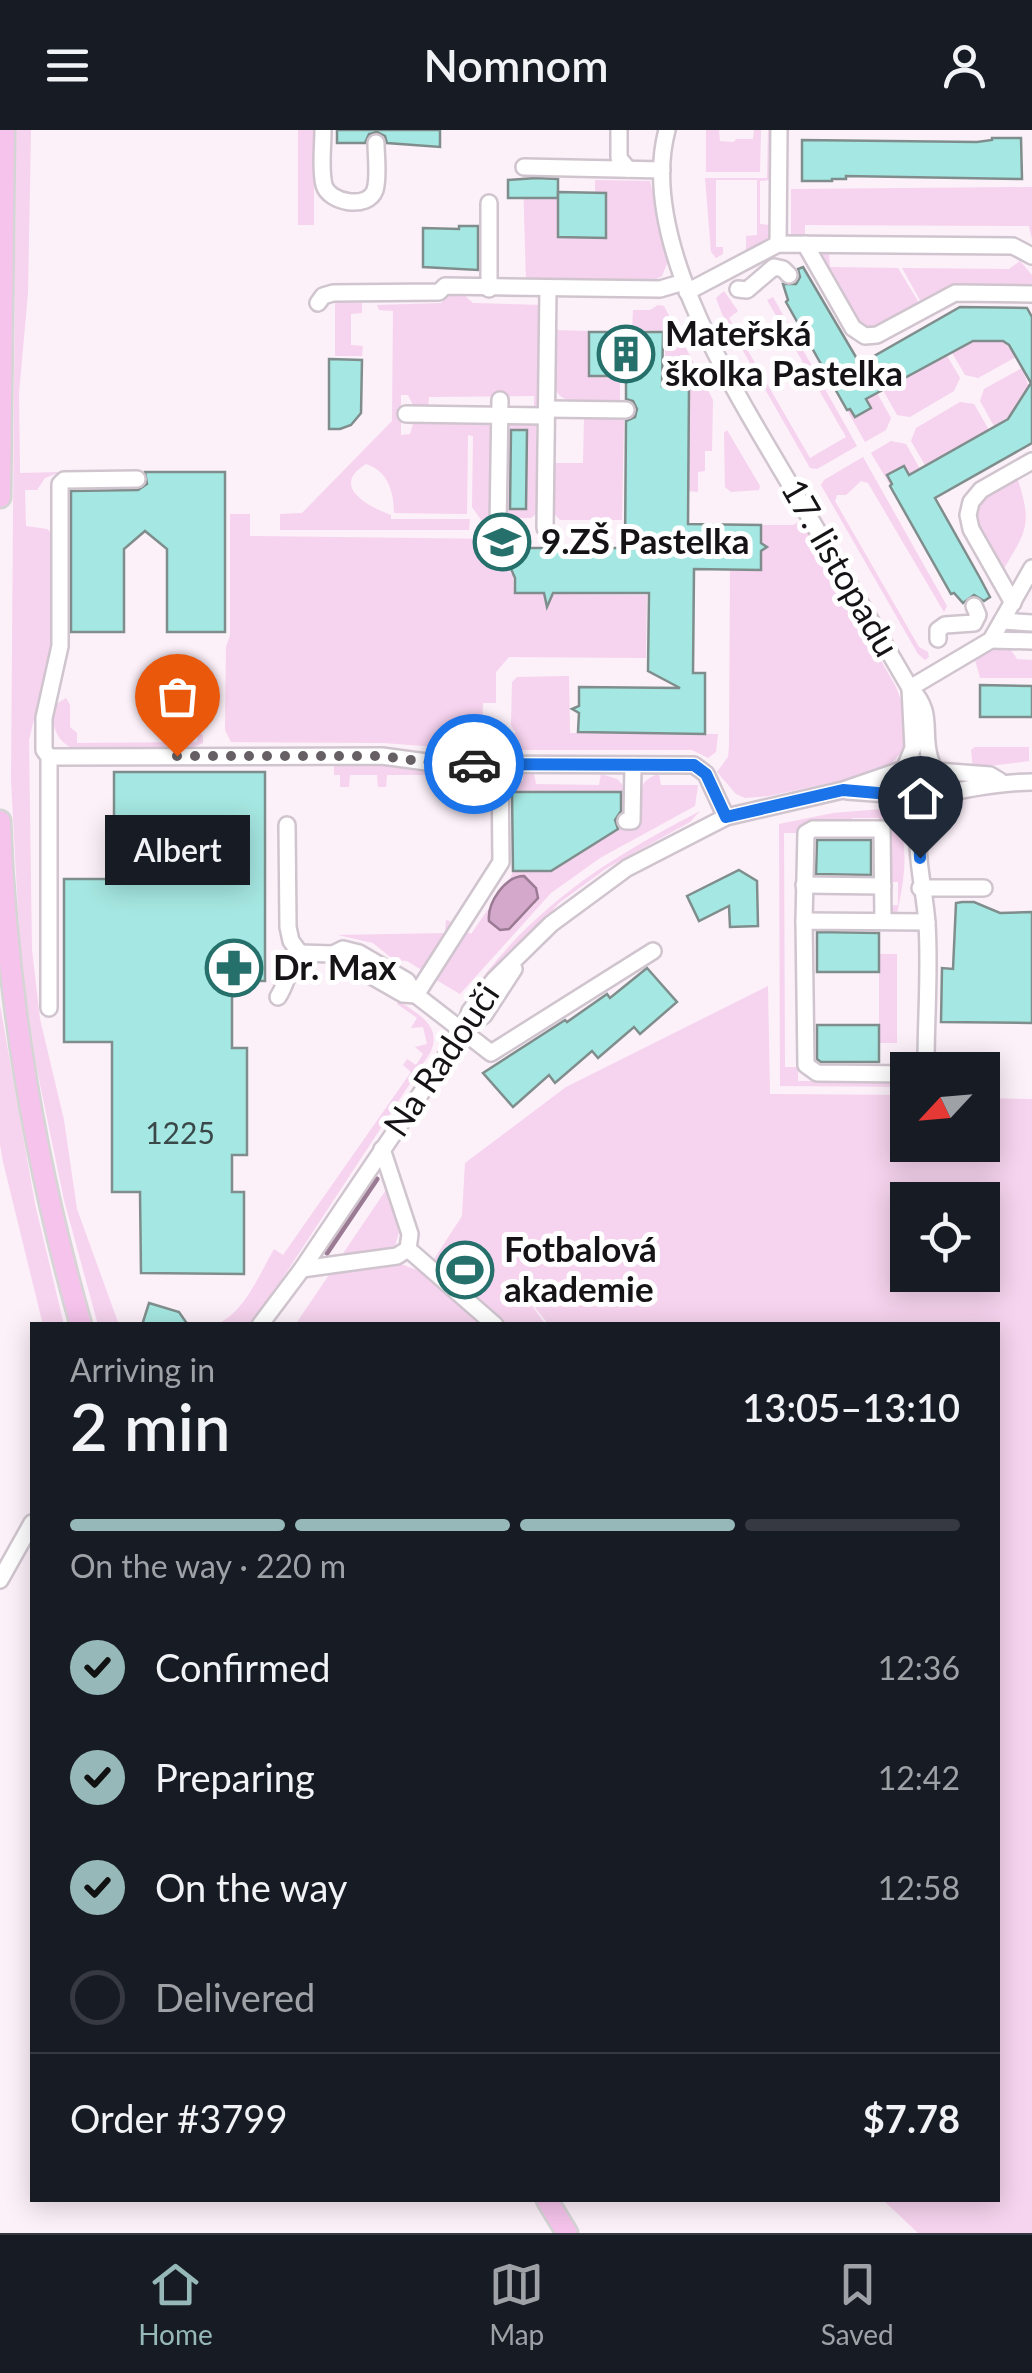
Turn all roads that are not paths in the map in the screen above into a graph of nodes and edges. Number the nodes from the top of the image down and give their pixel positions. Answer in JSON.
{"nodes":[{"id":1,"x":4,"y":130,"type":"edge"},
{"id":2,"x":324,"y":130,"type":"edge"},
{"id":3,"x":620,"y":130,"type":"edge"},
{"id":4,"x":667,"y":130,"type":"edge"},
{"id":5,"x":779,"y":130,"type":"edge"},
{"id":6,"x":376,"y":143,"type":"dead end"},
{"id":7,"x":524,"y":167,"type":"dead end"},
{"id":8,"x":628,"y":169,"type":"junction"},
{"id":9,"x":662,"y":170,"type":"junction"},
{"id":10,"x":489,"y":202,"type":"dead end"},
{"id":11,"x":778,"y":244,"type":"junction"},
{"id":12,"x":805,"y":244,"type":"junction"},
{"id":13,"x":1032,"y":256,"type":"edge"},
{"id":14,"x":733,"y":263,"type":"junction"},
{"id":15,"x":789,"y":275,"type":"dead end"},
{"id":16,"x":685,"y":287,"type":"junction"},
{"id":17,"x":489,"y":289,"type":"junction"},
{"id":18,"x":548,"y":289,"type":"junction"},
{"id":19,"x":1032,"y":294,"type":"edge"},
{"id":20,"x":318,"y":304,"type":"dead end"},
{"id":21,"x":500,"y":408,"type":"junction"},
{"id":22,"x":626,"y":410,"type":"dead end"},
{"id":23,"x":547,"y":412,"type":"junction"},
{"id":24,"x":406,"y":414,"type":"dead end"},
{"id":25,"x":1032,"y":460,"type":"edge"},
{"id":26,"x":137,"y":479,"type":"dead end"},
{"id":27,"x":0,"y":497,"type":"edge"},
{"id":28,"x":498,"y":528,"type":"dead end"},
{"id":29,"x":545,"y":528,"type":"dead end"},
{"id":30,"x":1032,"y":568,"type":"edge"},
{"id":31,"x":1013,"y":603,"type":"junction"},
{"id":32,"x":974,"y":606,"type":"dead end"},
{"id":33,"x":1002,"y":621,"type":"junction"},
{"id":34,"x":1032,"y":623,"type":"edge"},
{"id":35,"x":991,"y":640,"type":"junction"},
{"id":36,"x":1032,"y":641,"type":"edge"},
{"id":37,"x":952,"y":664,"type":"junction"},
{"id":38,"x":910,"y":688,"type":"junction"},
{"id":39,"x":50,"y":757,"type":"junction"},
{"id":40,"x":500,"y":764,"type":"junction"},
{"id":41,"x":633,"y":764,"type":"junction"},
{"id":42,"x":904,"y":768,"type":"junction"},
{"id":43,"x":934,"y":768,"type":"junction"},
{"id":44,"x":1000,"y":782,"type":"junction"},
{"id":45,"x":1032,"y":782,"type":"edge"},
{"id":46,"x":843,"y":790,"type":"junction"},
{"id":47,"x":903,"y":798,"type":"junction"},
{"id":48,"x":932,"y":800,"type":"junction"},
{"id":49,"x":726,"y":817,"type":"junction"},
{"id":50,"x":0,"y":821,"type":"edge"},
{"id":51,"x":626,"y":821,"type":"dead end"},
{"id":52,"x":919,"y":823,"type":"junction"},
{"id":53,"x":287,"y":826,"type":"dead end"},
{"id":54,"x":804,"y":886,"type":"junction"},
{"id":55,"x":883,"y":886,"type":"junction"},
{"id":56,"x":920,"y":888,"type":"junction"},
{"id":57,"x":984,"y":888,"type":"dead end"},
{"id":58,"x":804,"y":921,"type":"junction"},
{"id":59,"x":883,"y":922,"type":"junction"},
{"id":60,"x":927,"y":922,"type":"junction"},
{"id":61,"x":653,"y":951,"type":"dead end"},
{"id":62,"x":300,"y":952,"type":"junction"},
{"id":63,"x":416,"y":995,"type":"junction"},
{"id":64,"x":278,"y":998,"type":"dead end"},
{"id":65,"x":50,"y":1008,"type":"dead end"},
{"id":66,"x":463,"y":1031,"type":"junction"},
{"id":67,"x":926,"y":1052,"type":"edge"},
{"id":68,"x":890,"y":1074,"type":"edge"},
{"id":69,"x":382,"y":1149,"type":"junction"},
{"id":70,"x":408,"y":1249,"type":"junction"},
{"id":71,"x":302,"y":1269,"type":"junction"},
{"id":72,"x":81,"y":1322,"type":"edge"},
{"id":73,"x":262,"y":1322,"type":"edge"},
{"id":74,"x":492,"y":1322,"type":"edge"},
{"id":75,"x":30,"y":1530,"type":"edge"},
{"id":76,"x":0,"y":1580,"type":"edge"},
{"id":77,"x":547,"y":2202,"type":"edge"},
{"id":78,"x":567,"y":2233,"type":"edge"}],
"edges":[{"from":1,"to":27,"type":"main road"},
{"from":2,"to":6,"type":"street"},
{"from":3,"to":8,"type":"street"},
{"from":4,"to":9,"type":"street","name":"17. listopadu"},
{"from":5,"to":11,"type":"street"},
{"from":7,"to":8,"type":"street"},
{"from":8,"to":9,"type":"street"},
{"from":9,"to":16,"type":"street","name":"17. listopadu"},
{"from":10,"to":17,"type":"street"},
{"from":11,"to":12,"type":"street"},
{"from":11,"to":14,"type":"street"},
{"from":12,"to":13,"type":"street"},
{"from":12,"to":19,"type":"street"},
{"from":14,"to":15,"type":"street"},
{"from":14,"to":16,"type":"street"},
{"from":16,"to":18,"type":"street"},
{"from":16,"to":38,"type":"street","name":"17. listopadu"},
{"from":17,"to":18,"type":"street"},
{"from":17,"to":20,"type":"street"},
{"from":18,"to":23,"type":"street"},
{"from":21,"to":23,"type":"street"},
{"from":21,"to":24,"type":"street"},
{"from":21,"to":28,"type":"street"},
{"from":22,"to":23,"type":"street"},
{"from":23,"to":29,"type":"street"},
{"from":25,"to":31,"type":"street"},
{"from":26,"to":39,"type":"street"},
{"from":30,"to":31,"type":"street","name":"17. listopadu"},
{"from":31,"to":33,"type":"street","name":"17. listopadu"},
{"from":32,"to":37,"type":"street"},
{"from":33,"to":34,"type":"street"},
{"from":33,"to":35,"type":"street","name":"17. listopadu"},
{"from":35,"to":36,"type":"street"},
{"from":35,"to":37,"type":"street","name":"17. listopadu"},
{"from":37,"to":38,"type":"street","name":"17. listopadu"},
{"from":38,"to":42,"type":"street"},
{"from":38,"to":43,"type":"street"},
{"from":39,"to":40,"type":"street"},
{"from":39,"to":65,"type":"street"},
{"from":40,"to":41,"type":"street"},
{"from":40,"to":63,"type":"street"},
{"from":41,"to":49,"type":"street"},
{"from":41,"to":51,"type":"street"},
{"from":42,"to":43,"type":"street"},
{"from":42,"to":46,"type":"street"},
{"from":42,"to":47,"type":"street"},
{"from":43,"to":44,"type":"street"},
{"from":43,"to":48,"type":"street"},
{"from":44,"to":45,"type":"street"},
{"from":44,"to":48,"type":"street"},
{"from":46,"to":47,"type":"street"},
{"from":46,"to":49,"type":"street","name":"Na Radouči"},
{"from":47,"to":48,"type":"street"},
{"from":47,"to":52,"type":"street"},
{"from":48,"to":52,"type":"street"},
{"from":49,"to":66,"type":"street","name":"Na Radouči"},
{"from":50,"to":72,"type":"main road"},
{"from":52,"to":56,"type":"street"},
{"from":53,"to":62,"type":"street"},
{"from":54,"to":55,"type":"street"},
{"from":54,"to":55,"type":"street"},
{"from":54,"to":58,"type":"street"},
{"from":55,"to":59,"type":"street"},
{"from":56,"to":57,"type":"street"},
{"from":56,"to":60,"type":"street"},
{"from":58,"to":59,"type":"street"},
{"from":58,"to":68,"type":"street"},
{"from":59,"to":60,"type":"street"},
{"from":60,"to":67,"type":"street"},
{"from":61,"to":66,"type":"street"},
{"from":62,"to":63,"type":"street"},
{"from":62,"to":64,"type":"street"},
{"from":63,"to":66,"type":"street"},
{"from":66,"to":69,"type":"street","name":"Na Radouči"},
{"from":69,"to":70,"type":"street"},
{"from":69,"to":71,"type":"street","name":"Na Radouči"},
{"from":70,"to":71,"type":"street"},
{"from":70,"to":74,"type":"street"},
{"from":71,"to":73,"type":"street","name":"Na Radouči"},
{"from":75,"to":76,"type":"street"},
{"from":77,"to":78,"type":"main road"}]}
